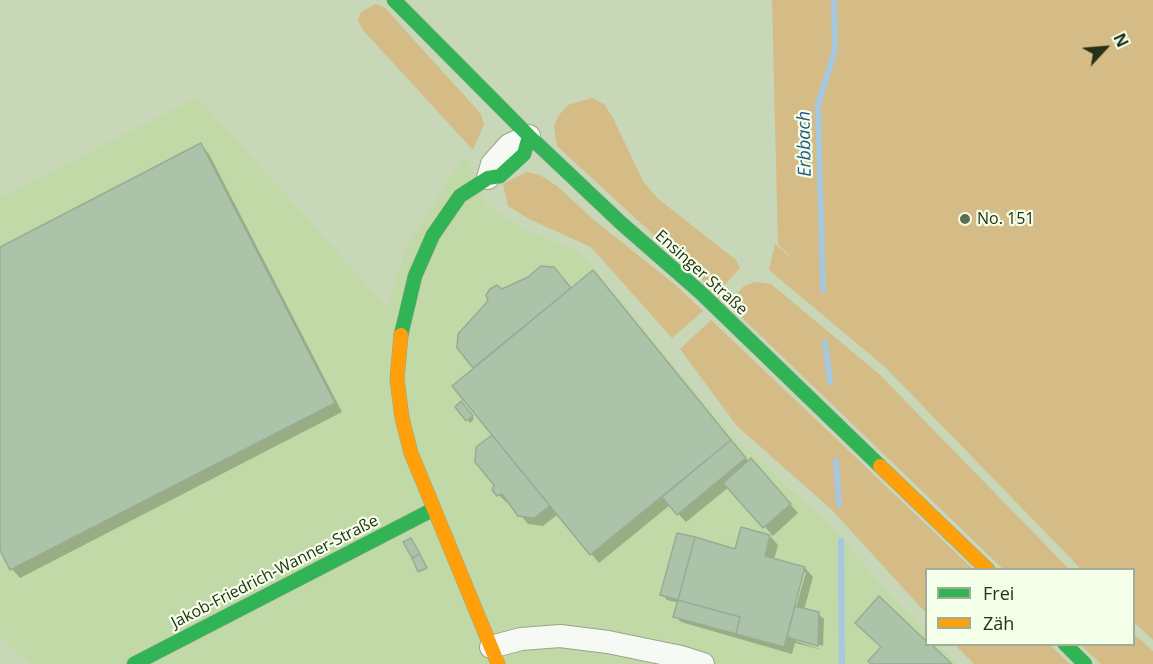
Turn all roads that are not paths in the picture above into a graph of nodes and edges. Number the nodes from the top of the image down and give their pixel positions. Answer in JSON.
{"nodes":[{"id":1,"x":394,"y":0,"type":"edge"},
{"id":2,"x":529,"y":136,"type":"junction"},
{"id":3,"x":488,"y":178,"type":"joint"},
{"id":4,"x":432,"y":510,"type":"junction"},
{"id":5,"x":986,"y":568,"type":"edge"},
{"id":6,"x":1066,"y":646,"type":"edge"},
{"id":7,"x":495,"y":655,"type":"edge"},
{"id":8,"x":134,"y":664,"type":"edge"},
{"id":9,"x":703,"y":664,"type":"edge"},
{"id":10,"x":1085,"y":664,"type":"edge"}],
"edges":[{"from":1,"to":2,"type":"street","name":"Ensinger Straße"},
{"from":2,"to":3,"type":"street"},
{"from":2,"to":5,"type":"street","name":"Ensinger Straße"},
{"from":3,"to":4,"type":"street"},
{"from":4,"to":7,"type":"street"},
{"from":4,"to":8,"type":"street","name":"Jakob-Friedrich-Wanner-Straße"},
{"from":6,"to":10,"type":"street"},
{"from":7,"to":9,"type":"street"}]}
